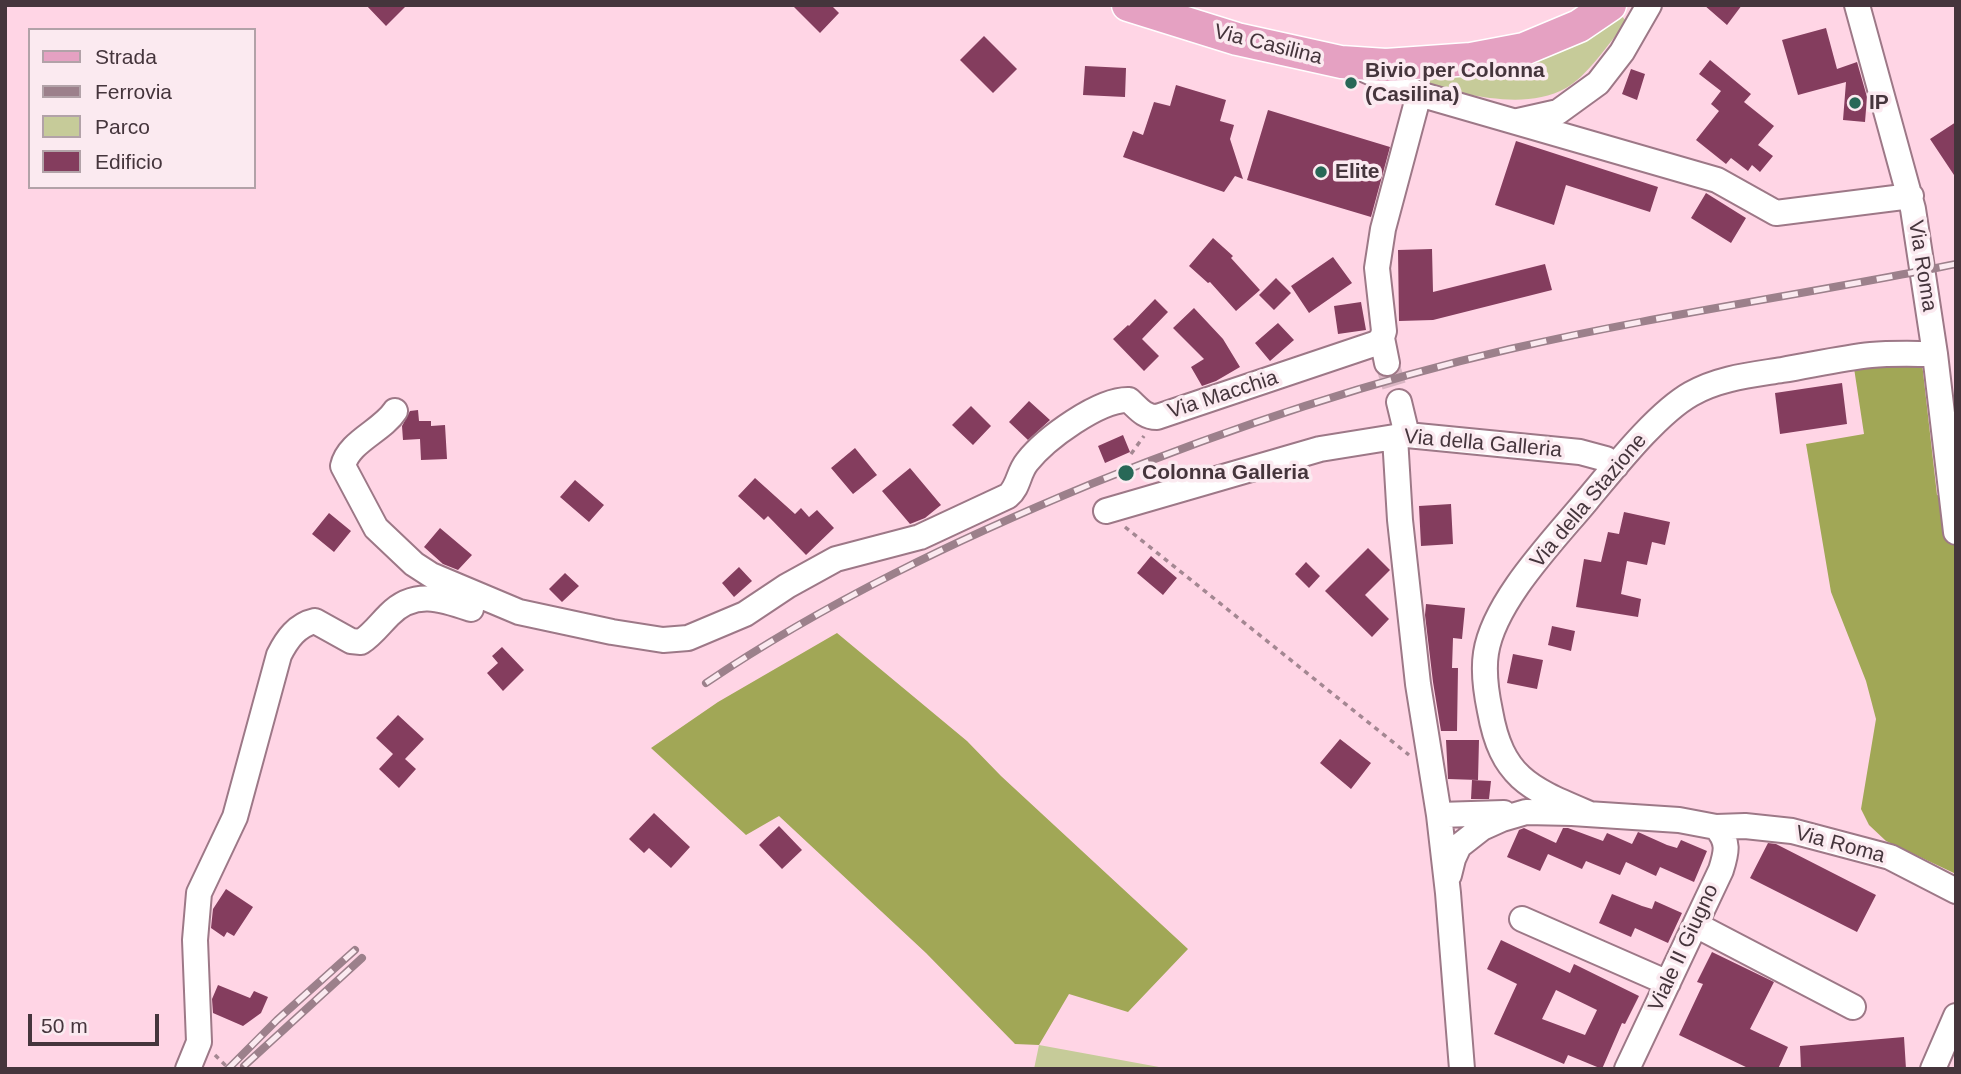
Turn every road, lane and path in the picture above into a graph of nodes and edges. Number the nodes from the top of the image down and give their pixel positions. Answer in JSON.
{"nodes":[{"id":1,"x":1128,"y":5,"type":"edge"},
{"id":2,"x":1609,"y":5,"type":"edge"},
{"id":3,"x":1649,"y":5,"type":"edge"},
{"id":4,"x":1857,"y":5,"type":"edge"},
{"id":5,"x":1351,"y":64,"type":"junction"},
{"id":6,"x":1419,"y":94,"type":"junction"},
{"id":7,"x":1514,"y":122,"type":"junction"},
{"id":8,"x":1911,"y":196,"type":"junction"},
{"id":9,"x":1382,"y":338,"type":"junction"},
{"id":10,"x":1935,"y":354,"type":"junction"},
{"id":11,"x":1387,"y":363,"type":"tunnel mouth"},
{"id":12,"x":1399,"y":402,"type":"tunnel mouth"},
{"id":13,"x":395,"y":411,"type":"dead end"},
{"id":14,"x":1401,"y":436,"type":"junction"},
{"id":15,"x":1616,"y":466,"type":"junction"},
{"id":16,"x":1105,"y":511,"type":"joint"},
{"id":17,"x":1956,"y":532,"type":"edge"},
{"id":18,"x":519,"y":612,"type":"junction"},
{"id":19,"x":1432,"y":774,"type":"junction"},
{"id":20,"x":1525,"y":813,"type":"junction"},
{"id":21,"x":1590,"y":814,"type":"junction"},
{"id":22,"x":1439,"y":815,"type":"junction"},
{"id":23,"x":1716,"y":827,"type":"junction"},
{"id":24,"x":1956,"y":891,"type":"edge"},
{"id":25,"x":1448,"y":893,"type":"junction"},
{"id":26,"x":1522,"y":919,"type":"dead end"},
{"id":27,"x":1696,"y":925,"type":"junction"},
{"id":28,"x":1668,"y":983,"type":"junction"},
{"id":29,"x":1853,"y":1007,"type":"dead end"},
{"id":30,"x":1956,"y":1016,"type":"edge"},
{"id":31,"x":215,"y":1055,"type":"dead end"},
{"id":32,"x":188,"y":1069,"type":"edge"},
{"id":33,"x":229,"y":1069,"type":"edge"},
{"id":34,"x":1462,"y":1069,"type":"edge"},
{"id":35,"x":1627,"y":1069,"type":"edge"},
{"id":36,"x":1933,"y":1069,"type":"edge"}],
"edges":[{"from":1,"to":5,"type":"main road","name":"Via Casilina"},
{"from":2,"to":5,"type":"main road","name":"Via Casilina"},
{"from":3,"to":7,"type":"street"},
{"from":4,"to":8,"type":"street","name":"Via Roma"},
{"from":5,"to":6,"type":"street"},
{"from":6,"to":7,"type":"street"},
{"from":6,"to":9,"type":"street"},
{"from":7,"to":8,"type":"street"},
{"from":8,"to":10,"type":"street","name":"Via Roma"},
{"from":9,"to":11,"type":"street"},
{"from":9,"to":18,"type":"street","name":"Via Macchia"},
{"from":10,"to":15,"type":"street","name":"Via della Stazione"},
{"from":10,"to":17,"type":"street","name":"Via Roma"},
{"from":12,"to":14,"type":"street"},
{"from":13,"to":18,"type":"street"},
{"from":14,"to":15,"type":"street","name":"Via della Galleria"},
{"from":14,"to":16,"type":"street","name":"Via della Galleria"},
{"from":14,"to":19,"type":"street"},
{"from":15,"to":21,"type":"street","name":"Via della Stazione"},
{"from":16,"to":19,"type":"path"},
{"from":18,"to":32,"type":"street"},
{"from":19,"to":22,"type":"street"},
{"from":20,"to":21,"type":"street","name":"Via Roma"},
{"from":20,"to":22,"type":"street","name":"Via Roma"},
{"from":20,"to":25,"type":"street"},
{"from":21,"to":23,"type":"street","name":"Via Roma"},
{"from":22,"to":25,"type":"street"},
{"from":23,"to":24,"type":"street","name":"Via Roma"},
{"from":23,"to":27,"type":"street","name":"Viale II Giugno"},
{"from":25,"to":34,"type":"street"},
{"from":26,"to":28,"type":"street"},
{"from":27,"to":28,"type":"street","name":"Viale II Giugno"},
{"from":27,"to":29,"type":"street"},
{"from":28,"to":35,"type":"street","name":"Viale II Giugno"},
{"from":30,"to":36,"type":"street"},
{"from":31,"to":33,"type":"path","bridge":true}]}
